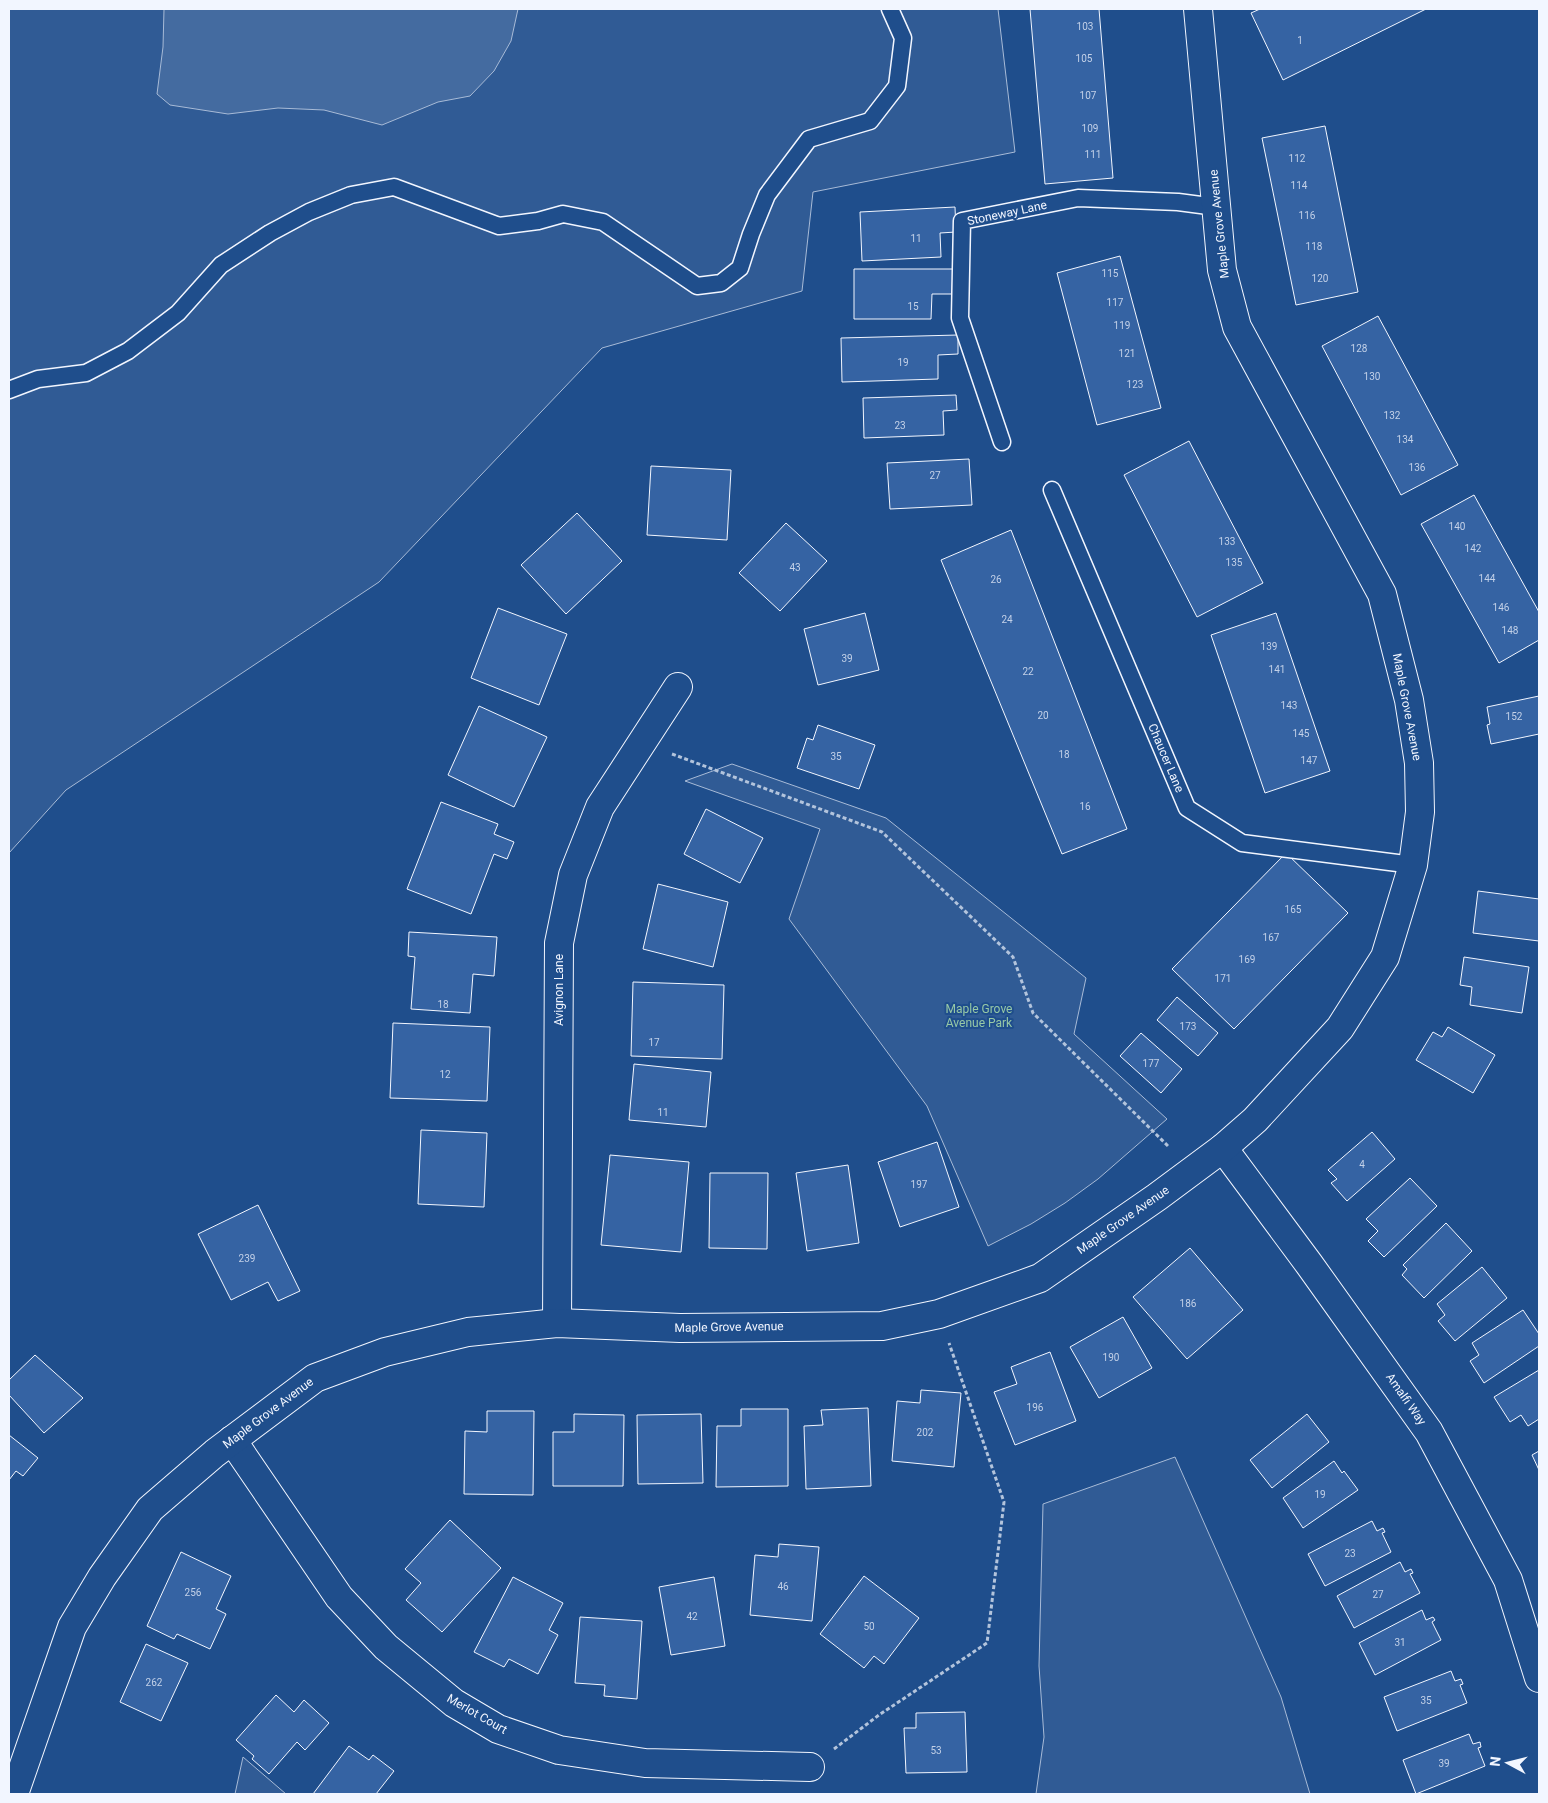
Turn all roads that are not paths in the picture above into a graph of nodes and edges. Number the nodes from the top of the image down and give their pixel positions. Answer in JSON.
{"nodes":[{"id":1,"x":890,"y":9,"type":"edge"},
{"id":2,"x":1198,"y":9,"type":"edge"},
{"id":3,"x":1216,"y":207,"type":"junction"},
{"id":4,"x":9,"y":390,"type":"edge"},
{"id":5,"x":1002,"y":442,"type":"dead end"},
{"id":6,"x":1052,"y":490,"type":"dead end"},
{"id":7,"x":678,"y":687,"type":"dead end"},
{"id":8,"x":1413,"y":865,"type":"junction"},
{"id":9,"x":1223,"y":1148,"type":"junction"},
{"id":10,"x":557,"y":1323,"type":"junction"},
{"id":11,"x":232,"y":1440,"type":"junction"},
{"id":12,"x":1539,"y":1678,"type":"edge"},
{"id":13,"x":810,"y":1767,"type":"road end"},
{"id":14,"x":14,"y":1794,"type":"edge"}],
"edges":[{"from":1,"to":4,"type":"lane"},
{"from":2,"to":3,"type":"street","name":"Maple Grove Avenue"},
{"from":3,"to":5,"type":"lane","name":"Stoneway Lane"},
{"from":3,"to":8,"type":"street","name":"Maple Grove Avenue"},
{"from":6,"to":8,"type":"lane","name":"Chaucer Lane"},
{"from":7,"to":10,"type":"street","name":"Avignon Lane"},
{"from":8,"to":9,"type":"street","name":"Maple Grove Avenue"},
{"from":9,"to":10,"type":"street","name":"Maple Grove Avenue"},
{"from":9,"to":12,"type":"street","name":"Amalfi Way"},
{"from":10,"to":11,"type":"street","name":"Maple Grove Avenue"},
{"from":11,"to":13,"type":"street","name":"Merlot Court"},
{"from":11,"to":14,"type":"street","name":"Maple Grove Avenue"}]}
